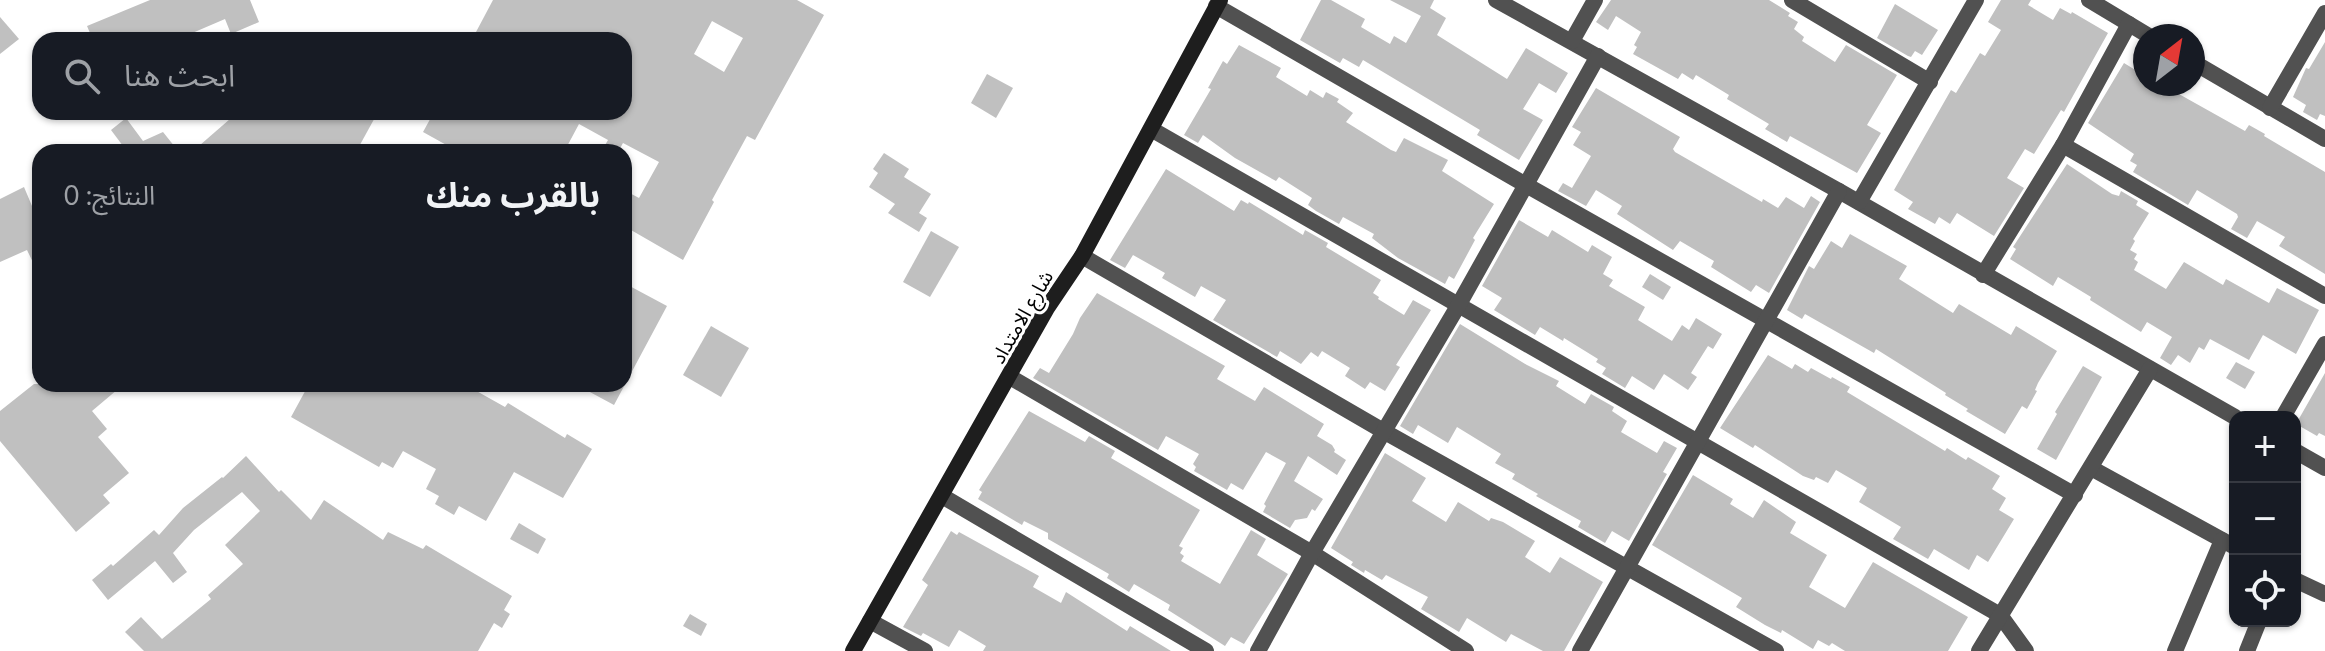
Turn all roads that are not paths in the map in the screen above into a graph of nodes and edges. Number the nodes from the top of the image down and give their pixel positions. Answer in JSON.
{"nodes":[{"id":1,"x":1496,"y":0,"type":"edge"},
{"id":2,"x":1595,"y":0,"type":"edge"},
{"id":3,"x":1792,"y":0,"type":"edge"},
{"id":4,"x":1976,"y":0,"type":"edge"},
{"id":5,"x":2089,"y":0,"type":"edge"},
{"id":6,"x":1218,"y":3,"type":"edge"},
{"id":7,"x":1815,"y":6,"type":"edge"},
{"id":8,"x":2325,"y":13,"type":"edge"},
{"id":9,"x":2129,"y":24,"type":"junction"},
{"id":10,"x":2133,"y":26,"type":"edge"},
{"id":11,"x":1572,"y":41,"type":"junction"},
{"id":12,"x":1598,"y":56,"type":"junction"},
{"id":13,"x":2205,"y":69,"type":"edge"},
{"id":14,"x":1930,"y":82,"type":"junction"},
{"id":15,"x":2270,"y":108,"type":"junction"},
{"id":16,"x":1151,"y":129,"type":"junction"},
{"id":17,"x":2325,"y":139,"type":"edge"},
{"id":18,"x":2063,"y":145,"type":"junction"},
{"id":19,"x":1526,"y":185,"type":"junction"},
{"id":20,"x":1839,"y":191,"type":"junction"},
{"id":21,"x":1859,"y":202,"type":"junction"},
{"id":22,"x":1082,"y":256,"type":"junction"},
{"id":23,"x":1983,"y":275,"type":"junction"},
{"id":24,"x":2325,"y":296,"type":"edge"},
{"id":25,"x":1458,"y":306,"type":"junction"},
{"id":26,"x":1766,"y":320,"type":"junction"},
{"id":27,"x":2325,"y":344,"type":"edge"},
{"id":28,"x":2150,"y":369,"type":"junction"},
{"id":29,"x":1010,"y":377,"type":"junction"},
{"id":30,"x":2286,"y":411,"type":"edge"},
{"id":31,"x":2229,"y":414,"type":"edge"},
{"id":32,"x":1385,"y":432,"type":"junction"},
{"id":33,"x":1697,"y":442,"type":"junction"},
{"id":34,"x":2301,"y":454,"type":"edge"},
{"id":35,"x":2091,"y":468,"type":"junction"},
{"id":36,"x":2325,"y":468,"type":"edge"},
{"id":37,"x":2075,"y":495,"type":"junction"},
{"id":38,"x":942,"y":496,"type":"junction"},
{"id":39,"x":2228,"y":544,"type":"edge"},
{"id":40,"x":1312,"y":553,"type":"junction"},
{"id":41,"x":1626,"y":567,"type":"junction"},
{"id":42,"x":2301,"y":583,"type":"edge"},
{"id":43,"x":2325,"y":594,"type":"edge"},
{"id":44,"x":2000,"y":615,"type":"junction"},
{"id":45,"x":870,"y":621,"type":"junction"},
{"id":46,"x":2257,"y":627,"type":"edge"},
{"id":47,"x":853,"y":651,"type":"edge"},
{"id":48,"x":925,"y":651,"type":"edge"},
{"id":49,"x":1206,"y":651,"type":"edge"},
{"id":50,"x":1258,"y":651,"type":"edge"},
{"id":51,"x":1466,"y":651,"type":"edge"},
{"id":52,"x":1580,"y":651,"type":"edge"},
{"id":53,"x":1776,"y":651,"type":"edge"},
{"id":54,"x":1979,"y":651,"type":"edge"},
{"id":55,"x":2026,"y":651,"type":"edge"},
{"id":56,"x":2175,"y":651,"type":"edge"},
{"id":57,"x":2247,"y":651,"type":"edge"}],
"edges":[{"from":1,"to":11,"type":"street"},
{"from":2,"to":11,"type":"street"},
{"from":3,"to":7,"type":"street"},
{"from":4,"to":14,"type":"street"},
{"from":5,"to":9,"type":"street"},
{"from":6,"to":16,"type":"street","name":"شارع الامتداد"},
{"from":6,"to":19,"type":"street"},
{"from":7,"to":14,"type":"street"},
{"from":8,"to":15,"type":"street"},
{"from":9,"to":10,"type":"street"},
{"from":9,"to":18,"type":"street"},
{"from":11,"to":12,"type":"street"},
{"from":12,"to":19,"type":"street"},
{"from":12,"to":20,"type":"street"},
{"from":13,"to":15,"type":"street"},
{"from":14,"to":21,"type":"street"},
{"from":15,"to":17,"type":"street"},
{"from":16,"to":22,"type":"street","name":"شارع الامتداد"},
{"from":16,"to":25,"type":"street"},
{"from":18,"to":23,"type":"street"},
{"from":18,"to":24,"type":"street"},
{"from":19,"to":25,"type":"street"},
{"from":19,"to":26,"type":"street"},
{"from":20,"to":21,"type":"street"},
{"from":20,"to":26,"type":"street"},
{"from":21,"to":23,"type":"street"},
{"from":22,"to":29,"type":"street","name":"شارع الامتداد"},
{"from":22,"to":32,"type":"street"},
{"from":23,"to":28,"type":"street"},
{"from":25,"to":32,"type":"street"},
{"from":25,"to":33,"type":"street"},
{"from":26,"to":33,"type":"street"},
{"from":26,"to":37,"type":"street"},
{"from":27,"to":30,"type":"street"},
{"from":28,"to":31,"type":"street"},
{"from":28,"to":35,"type":"street"},
{"from":29,"to":38,"type":"street","name":"شارع الامتداد"},
{"from":29,"to":40,"type":"street"},
{"from":32,"to":40,"type":"street"},
{"from":32,"to":41,"type":"street"},
{"from":33,"to":41,"type":"street"},
{"from":33,"to":44,"type":"street"},
{"from":34,"to":36,"type":"street"},
{"from":35,"to":37,"type":"street"},
{"from":35,"to":39,"type":"street"},
{"from":37,"to":44,"type":"street"},
{"from":38,"to":45,"type":"street","name":"شارع الامتداد"},
{"from":38,"to":49,"type":"street"},
{"from":39,"to":56,"type":"street"},
{"from":40,"to":50,"type":"street"},
{"from":40,"to":51,"type":"street"},
{"from":41,"to":52,"type":"street"},
{"from":41,"to":53,"type":"street"},
{"from":42,"to":43,"type":"street"},
{"from":44,"to":54,"type":"street"},
{"from":44,"to":55,"type":"street"},
{"from":45,"to":47,"type":"street","name":"شارع الامتداد"},
{"from":45,"to":48,"type":"street"},
{"from":46,"to":57,"type":"street"}]}
